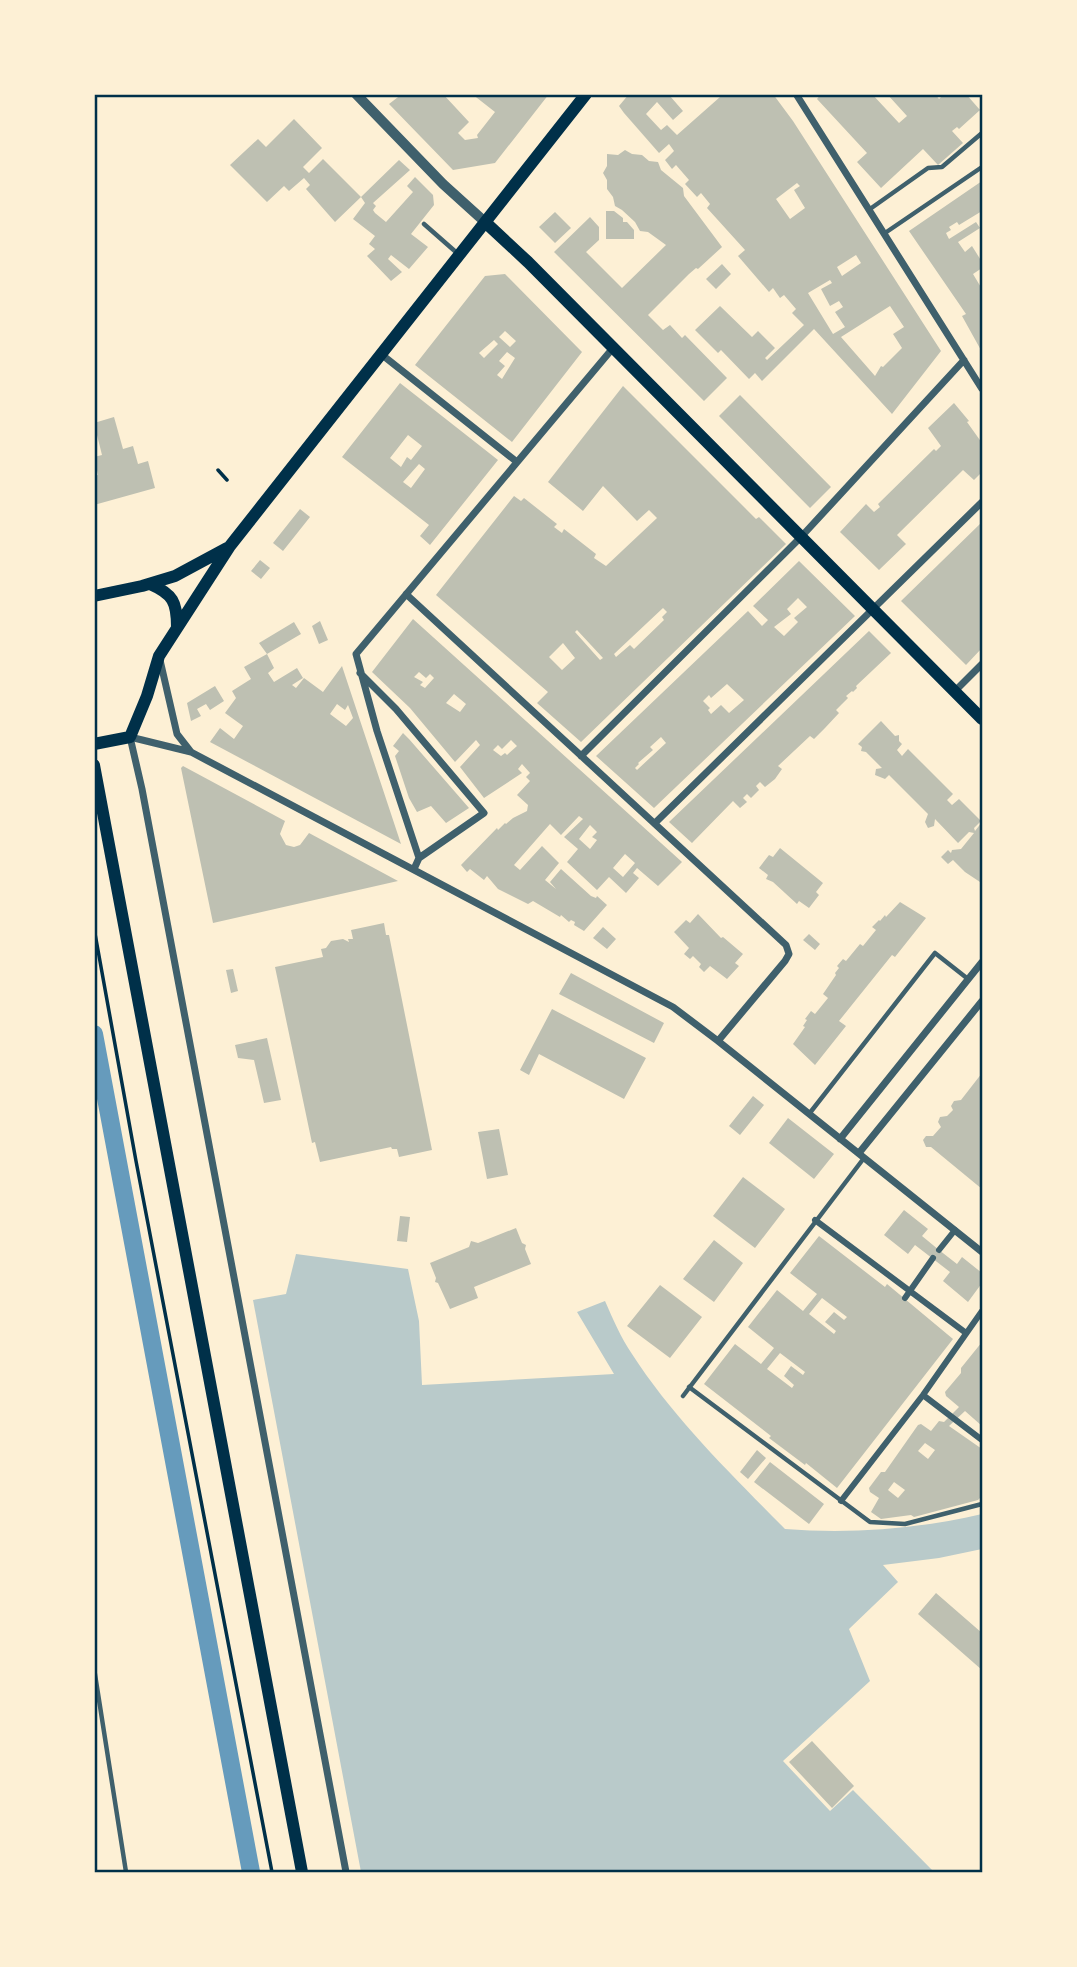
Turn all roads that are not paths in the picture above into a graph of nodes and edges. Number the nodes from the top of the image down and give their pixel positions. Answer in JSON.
{"nodes":[{"id":1,"x":356,"y":94,"type":"edge"},
{"id":2,"x":586,"y":94,"type":"edge"},
{"id":3,"x":796,"y":94,"type":"edge"},
{"id":4,"x":982,"y":133,"type":"edge"},
{"id":5,"x":982,"y":167,"type":"edge"},
{"id":6,"x":870,"y":209,"type":"junction"},
{"id":7,"x":485,"y":222,"type":"junction"},
{"id":8,"x":424,"y":224,"type":"dead end"},
{"id":9,"x":885,"y":233,"type":"junction"},
{"id":10,"x":460,"y":256,"type":"junction"},
{"id":11,"x":613,"y":348,"type":"junction"},
{"id":12,"x":382,"y":354,"type":"junction"},
{"id":13,"x":964,"y":360,"type":"junction"},
{"id":14,"x":982,"y":389,"type":"edge"},
{"id":15,"x":517,"y":462,"type":"junction"},
{"id":16,"x":982,"y":502,"type":"edge"},
{"id":17,"x":802,"y":537,"type":"junction"},
{"id":18,"x":230,"y":546,"type":"junction"},
{"id":19,"x":150,"y":584,"type":"junction"},
{"id":20,"x":406,"y":594,"type":"junction"},
{"id":21,"x":94,"y":596,"type":"edge"},
{"id":22,"x":873,"y":609,"type":"junction"},
{"id":23,"x":177,"y":628,"type":"junction"},
{"id":24,"x":159,"y":656,"type":"junction"},
{"id":25,"x":982,"y":664,"type":"edge"},
{"id":26,"x":359,"y":672,"type":"junction"},
{"id":27,"x":955,"y":691,"type":"junction"},
{"id":28,"x":982,"y":719,"type":"edge"},
{"id":29,"x":130,"y":737,"type":"junction"},
{"id":30,"x":94,"y":744,"type":"edge"},
{"id":31,"x":191,"y":752,"type":"junction"},
{"id":32,"x":581,"y":756,"type":"junction"},
{"id":33,"x":94,"y":765,"type":"edge"},
{"id":34,"x":654,"y":823,"type":"junction"},
{"id":35,"x":419,"y":858,"type":"junction"},
{"id":36,"x":414,"y":869,"type":"junction"},
{"id":37,"x":982,"y":962,"type":"edge"},
{"id":38,"x":968,"y":979,"type":"junction"},
{"id":39,"x":982,"y":1001,"type":"edge"},
{"id":40,"x":718,"y":1041,"type":"junction"},
{"id":41,"x":809,"y":1114,"type":"junction"},
{"id":42,"x":840,"y":1139,"type":"junction"},
{"id":43,"x":862,"y":1156,"type":"junction"},
{"id":44,"x":815,"y":1220,"type":"junction"},
{"id":45,"x":955,"y":1230,"type":"junction"},
{"id":46,"x":939,"y":1250,"type":"dead end"},
{"id":47,"x":982,"y":1252,"type":"edge"},
{"id":48,"x":933,"y":1258,"type":"dead end"},
{"id":49,"x":910,"y":1290,"type":"junction"},
{"id":50,"x":905,"y":1298,"type":"dead end"},
{"id":51,"x":982,"y":1311,"type":"edge"},
{"id":52,"x":966,"y":1333,"type":"junction"},
{"id":53,"x":689,"y":1387,"type":"junction"},
{"id":54,"x":923,"y":1395,"type":"junction"},
{"id":55,"x":683,"y":1396,"type":"dead end"},
{"id":56,"x":978,"y":1440,"type":"edge"},
{"id":57,"x":841,"y":1501,"type":"junction"},
{"id":58,"x":982,"y":1504,"type":"edge"},
{"id":59,"x":94,"y":1668,"type":"edge"},
{"id":60,"x":94,"y":1867,"type":"edge"},
{"id":61,"x":95,"y":1872,"type":"edge"},
{"id":62,"x":126,"y":1872,"type":"edge"},
{"id":63,"x":302,"y":1872,"type":"edge"},
{"id":64,"x":346,"y":1872,"type":"edge"}],
"edges":[{"from":1,"to":7,"type":"street"},
{"from":2,"to":7,"type":"main road"},
{"from":3,"to":6,"type":"street"},
{"from":4,"to":6,"type":"lane"},
{"from":5,"to":9,"type":"lane"},
{"from":6,"to":9,"type":"street"},
{"from":7,"to":10,"type":"main road"},
{"from":7,"to":11,"type":"main road"},
{"from":8,"to":10,"type":"lane"},
{"from":9,"to":13,"type":"street"},
{"from":10,"to":12,"type":"main road"},
{"from":11,"to":15,"type":"street"},
{"from":11,"to":17,"type":"main road"},
{"from":12,"to":15,"type":"street"},
{"from":12,"to":18,"type":"main road"},
{"from":13,"to":14,"type":"street"},
{"from":13,"to":17,"type":"street"},
{"from":15,"to":20,"type":"street"},
{"from":16,"to":22,"type":"street"},
{"from":17,"to":22,"type":"main road"},
{"from":17,"to":32,"type":"street"},
{"from":18,"to":19,"type":"main road"},
{"from":18,"to":23,"type":"main road"},
{"from":19,"to":21,"type":"main road"},
{"from":19,"to":23,"type":"main road"},
{"from":20,"to":26,"type":"street"},
{"from":20,"to":32,"type":"street"},
{"from":22,"to":27,"type":"main road"},
{"from":22,"to":34,"type":"street"},
{"from":23,"to":24,"type":"main road"},
{"from":24,"to":29,"type":"main road"},
{"from":24,"to":31,"type":"street"},
{"from":25,"to":27,"type":"street"},
{"from":26,"to":35,"type":"street"},
{"from":26,"to":35,"type":"street"},
{"from":27,"to":28,"type":"main road"},
{"from":29,"to":30,"type":"main road"},
{"from":29,"to":31,"type":"street"},
{"from":29,"to":64,"type":"street"},
{"from":31,"to":36,"type":"street"},
{"from":32,"to":34,"type":"street"},
{"from":33,"to":63,"type":"main road"},
{"from":34,"to":40,"type":"street"},
{"from":35,"to":36,"type":"street"},
{"from":36,"to":40,"type":"street"},
{"from":37,"to":38,"type":"street"},
{"from":38,"to":41,"type":"lane"},
{"from":38,"to":42,"type":"street"},
{"from":39,"to":43,"type":"street"},
{"from":40,"to":41,"type":"street"},
{"from":41,"to":42,"type":"street"},
{"from":42,"to":43,"type":"street"},
{"from":43,"to":44,"type":"lane"},
{"from":43,"to":45,"type":"street"},
{"from":44,"to":49,"type":"street"},
{"from":44,"to":53,"type":"lane"},
{"from":45,"to":46,"type":"street"},
{"from":45,"to":47,"type":"street"},
{"from":48,"to":49,"type":"street"},
{"from":49,"to":50,"type":"street"},
{"from":49,"to":52,"type":"street"},
{"from":51,"to":52,"type":"street"},
{"from":52,"to":54,"type":"street"},
{"from":53,"to":55,"type":"lane"},
{"from":53,"to":57,"type":"lane"},
{"from":54,"to":56,"type":"street"},
{"from":54,"to":57,"type":"street"},
{"from":57,"to":58,"type":"lane"},
{"from":59,"to":62,"type":"lane"},
{"from":60,"to":61,"type":"lane"}]}
